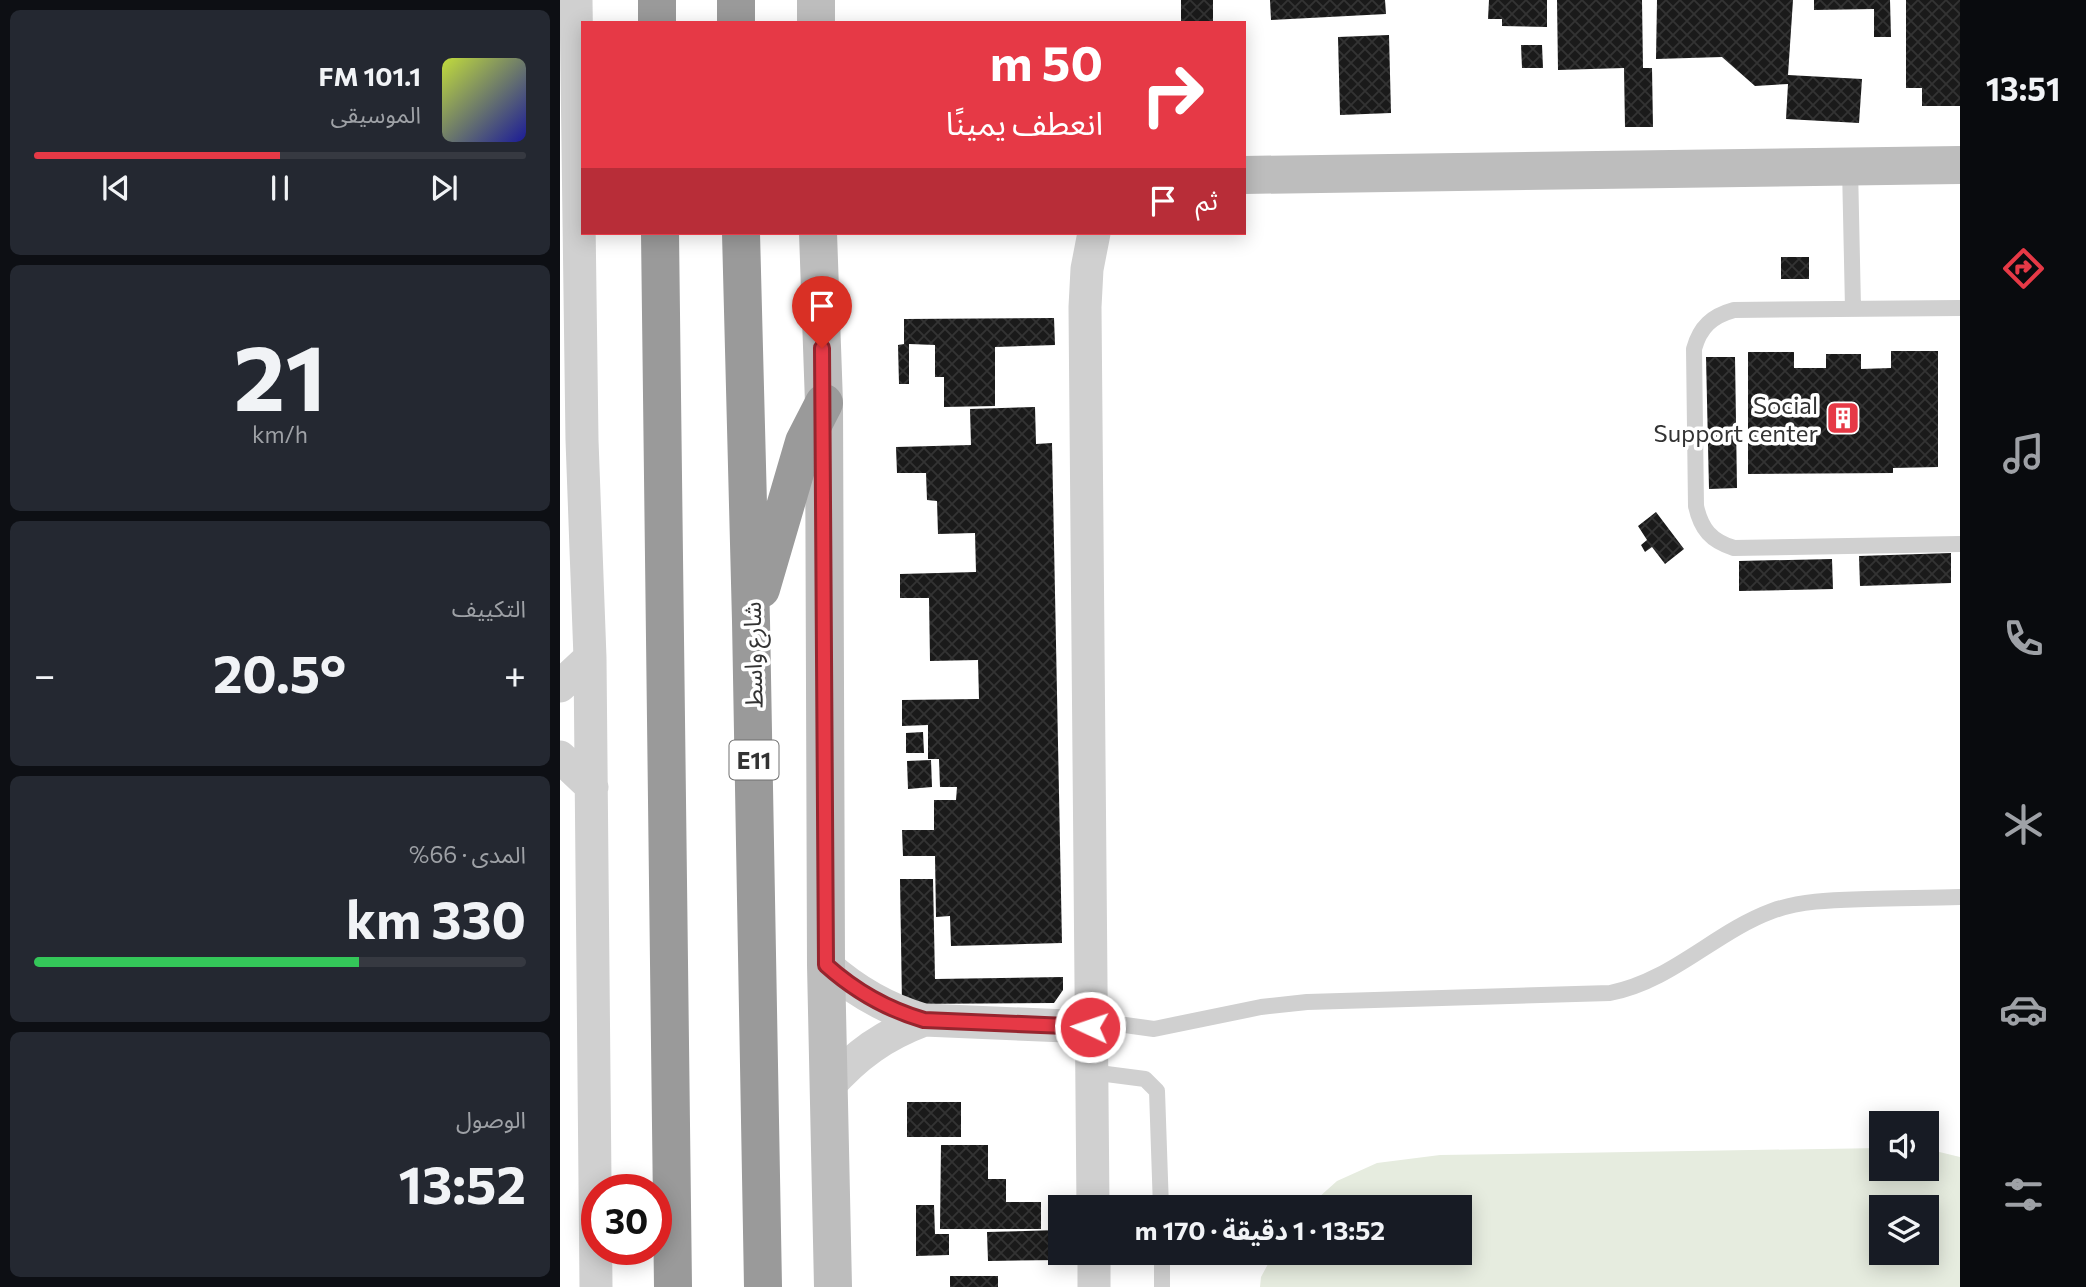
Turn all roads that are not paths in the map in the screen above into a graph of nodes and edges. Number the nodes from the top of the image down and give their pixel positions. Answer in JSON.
{"nodes":[{"id":1,"x":576,"y":0,"type":"edge"},
{"id":2,"x":657,"y":0,"type":"edge"},
{"id":3,"x":736,"y":0,"type":"edge"},
{"id":4,"x":816,"y":0,"type":"edge"},
{"id":5,"x":657,"y":21,"type":"edge"},
{"id":6,"x":736,"y":21,"type":"edge"},
{"id":7,"x":816,"y":21,"type":"edge"},
{"id":8,"x":1960,"y":165,"type":"edge"},
{"id":9,"x":1850,"y":167,"type":"junction"},
{"id":10,"x":1246,"y":175,"type":"edge"},
{"id":11,"x":660,"y":235,"type":"edge"},
{"id":12,"x":741,"y":235,"type":"edge"},
{"id":13,"x":821,"y":235,"type":"edge"},
{"id":14,"x":1094,"y":235,"type":"edge"},
{"id":15,"x":1853,"y":308,"type":"junction"},
{"id":16,"x":1960,"y":308,"type":"edge"},
{"id":17,"x":824,"y":403,"type":"junction"},
{"id":18,"x":1960,"y":544,"type":"edge"},
{"id":19,"x":751,"y":621,"type":"junction"},
{"id":20,"x":590,"y":658,"type":"junction"},
{"id":21,"x":560,"y":686,"type":"edge"},
{"id":22,"x":560,"y":757,"type":"edge"},
{"id":23,"x":592,"y":787,"type":"junction"},
{"id":24,"x":1960,"y":897,"type":"edge"},
{"id":25,"x":826,"y":965,"type":"junction"},
{"id":26,"x":924,"y":1020,"type":"junction"},
{"id":27,"x":1090,"y":1027,"type":"junction"},
{"id":28,"x":1091,"y":1072,"type":"junction"},
{"id":29,"x":828,"y":1087,"type":"junction"},
{"id":30,"x":1093,"y":1195,"type":"edge"},
{"id":31,"x":1161,"y":1195,"type":"edge"},
{"id":32,"x":1094,"y":1265,"type":"edge"},
{"id":33,"x":1161,"y":1265,"type":"edge"},
{"id":34,"x":596,"y":1287,"type":"edge"},
{"id":35,"x":673,"y":1287,"type":"edge"},
{"id":36,"x":763,"y":1287,"type":"edge"},
{"id":37,"x":833,"y":1287,"type":"edge"},
{"id":38,"x":1094,"y":1287,"type":"edge"},
{"id":39,"x":1162,"y":1287,"type":"edge"}],
"edges":[{"from":1,"to":20,"type":"street"},
{"from":2,"to":5,"type":"highway"},
{"from":3,"to":6,"type":"highway"},
{"from":4,"to":7,"type":"street"},
{"from":8,"to":9,"type":"street"},
{"from":9,"to":10,"type":"street"},
{"from":9,"to":15,"type":"lane"},
{"from":11,"to":35,"type":"highway"},
{"from":12,"to":19,"type":"highway","name":"شارع واسط","number":"E11"},
{"from":13,"to":17,"type":"street"},
{"from":14,"to":27,"type":"street"},
{"from":15,"to":16,"type":"lane"},
{"from":15,"to":18,"type":"lane"},
{"from":17,"to":19,"type":"highway"},
{"from":17,"to":25,"type":"street"},
{"from":19,"to":36,"type":"highway","name":"شارع واسط","number":"E11"},
{"from":20,"to":21,"type":"street"},
{"from":20,"to":23,"type":"street"},
{"from":22,"to":23,"type":"street"},
{"from":23,"to":34,"type":"street"},
{"from":24,"to":27,"type":"lane"},
{"from":25,"to":26,"type":"street"},
{"from":25,"to":29,"type":"street"},
{"from":26,"to":27,"type":"street"},
{"from":26,"to":29,"type":"street"},
{"from":27,"to":28,"type":"street"},
{"from":28,"to":30,"type":"street"},
{"from":28,"to":31,"type":"lane"},
{"from":29,"to":37,"type":"street"},
{"from":32,"to":38,"type":"street"},
{"from":33,"to":39,"type":"lane"}]}
